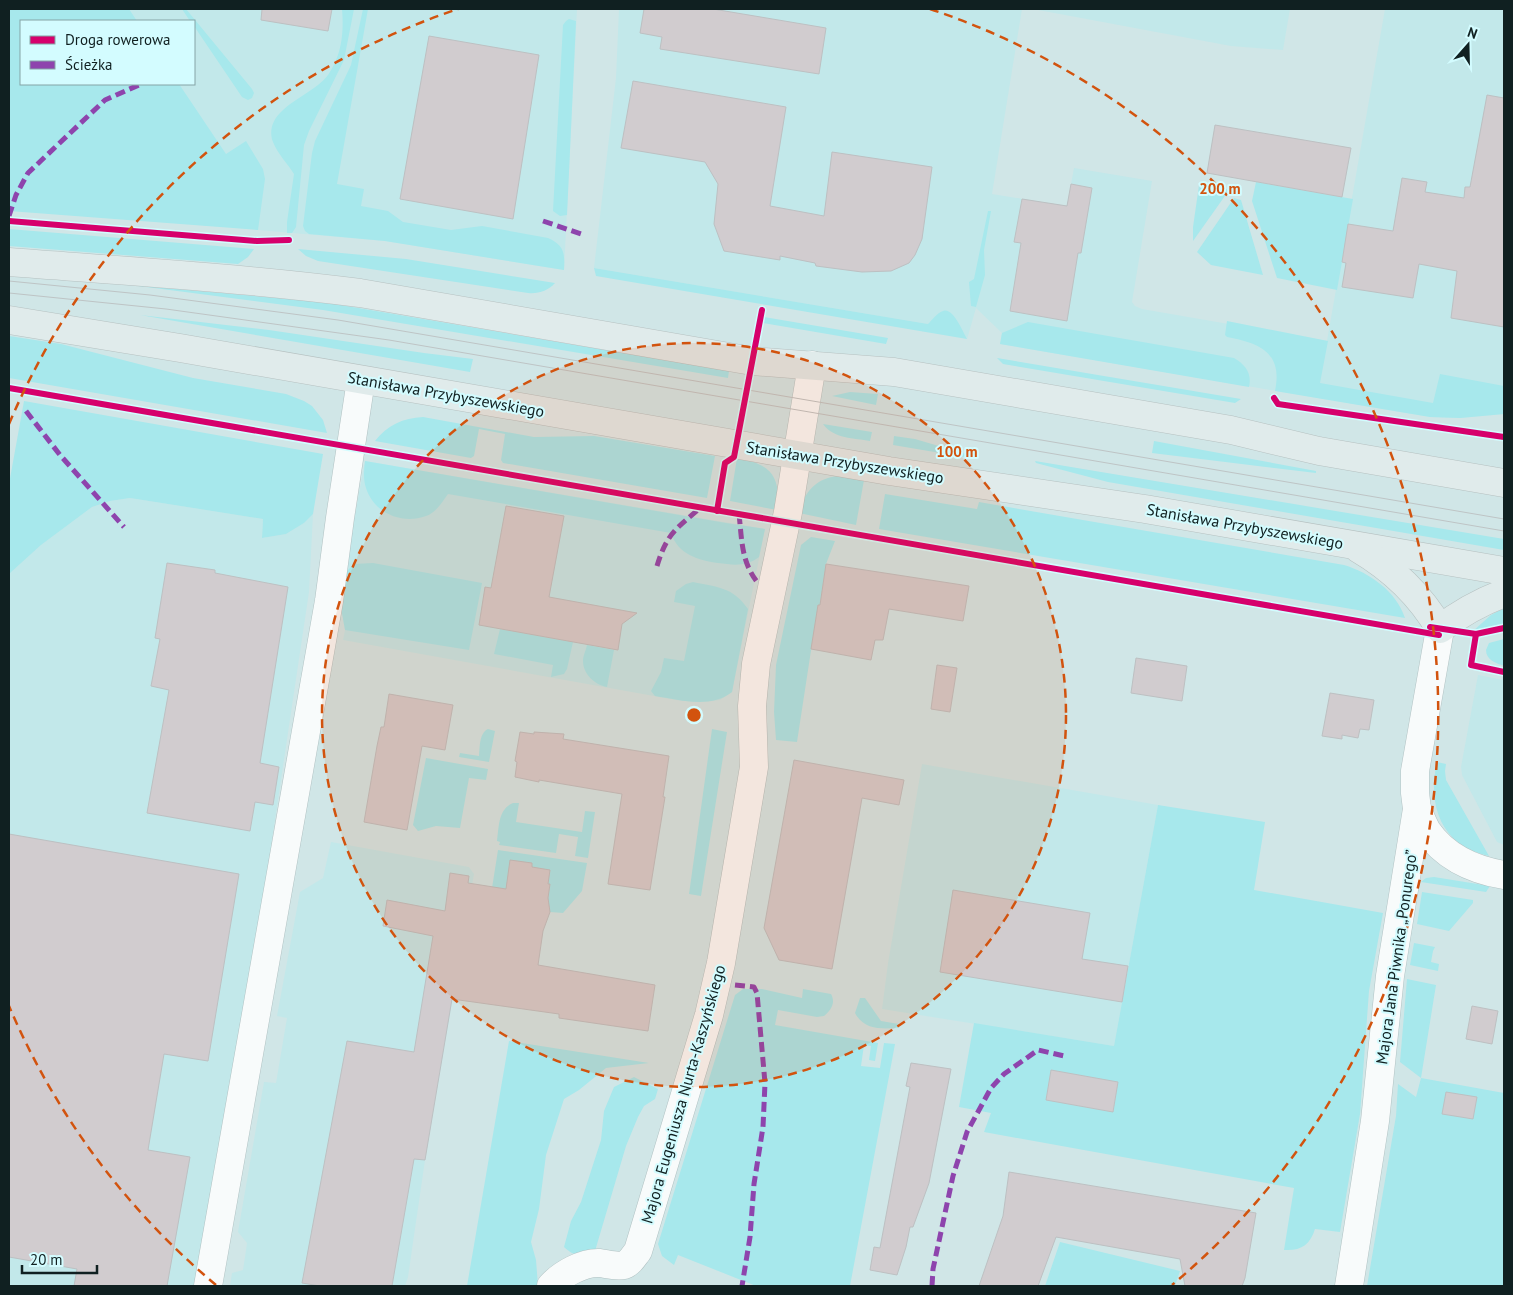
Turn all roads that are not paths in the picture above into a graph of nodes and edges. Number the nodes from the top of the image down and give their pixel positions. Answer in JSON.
{"nodes":[{"id":1,"x":9,"y":262,"type":"edge"},
{"id":2,"x":9,"y":320,"type":"edge"},
{"id":3,"x":812,"y":366,"type":"junction"},
{"id":4,"x":361,"y":380,"type":"junction"},
{"id":5,"x":798,"y":455,"type":"junction"},
{"id":6,"x":1504,"y":483,"type":"edge"},
{"id":7,"x":1349,"y":543,"type":"junction"},
{"id":8,"x":1504,"y":571,"type":"edge"},
{"id":9,"x":1504,"y":593,"type":"edge"},
{"id":10,"x":1440,"y":628,"type":"junction"},
{"id":11,"x":1417,"y":809,"type":"junction"},
{"id":12,"x":1504,"y":875,"type":"edge"},
{"id":13,"x":208,"y":1286,"type":"edge"},
{"id":14,"x":551,"y":1286,"type":"edge"},
{"id":15,"x":1349,"y":1286,"type":"edge"}],
"edges":[{"from":1,"to":3,"type":"main road"},
{"from":2,"to":4,"type":"main road","name":"Stanisława Przybyszewskiego"},
{"from":3,"to":5,"type":"street","name":"Majora Eugeniusza Nurta-Kaszyńskiego"},
{"from":3,"to":6,"type":"main road"},
{"from":4,"to":5,"type":"main road","name":"Stanisława Przybyszewskiego"},
{"from":4,"to":13,"type":"street"},
{"from":5,"to":7,"type":"main road","name":"Stanisława Przybyszewskiego"},
{"from":5,"to":14,"type":"street","name":"Majora Eugeniusza Nurta-Kaszyńskiego"},
{"from":7,"to":8,"type":"main road","name":"Stanisława Przybyszewskiego"},
{"from":7,"to":10,"type":"main road"},
{"from":9,"to":10,"type":"main road"},
{"from":10,"to":11,"type":"street","name":"Majora Jana Piwnika „Ponurego”"},
{"from":11,"to":12,"type":"street"},
{"from":11,"to":15,"type":"street","name":"Majora Jana Piwnika „Ponurego”"}]}
